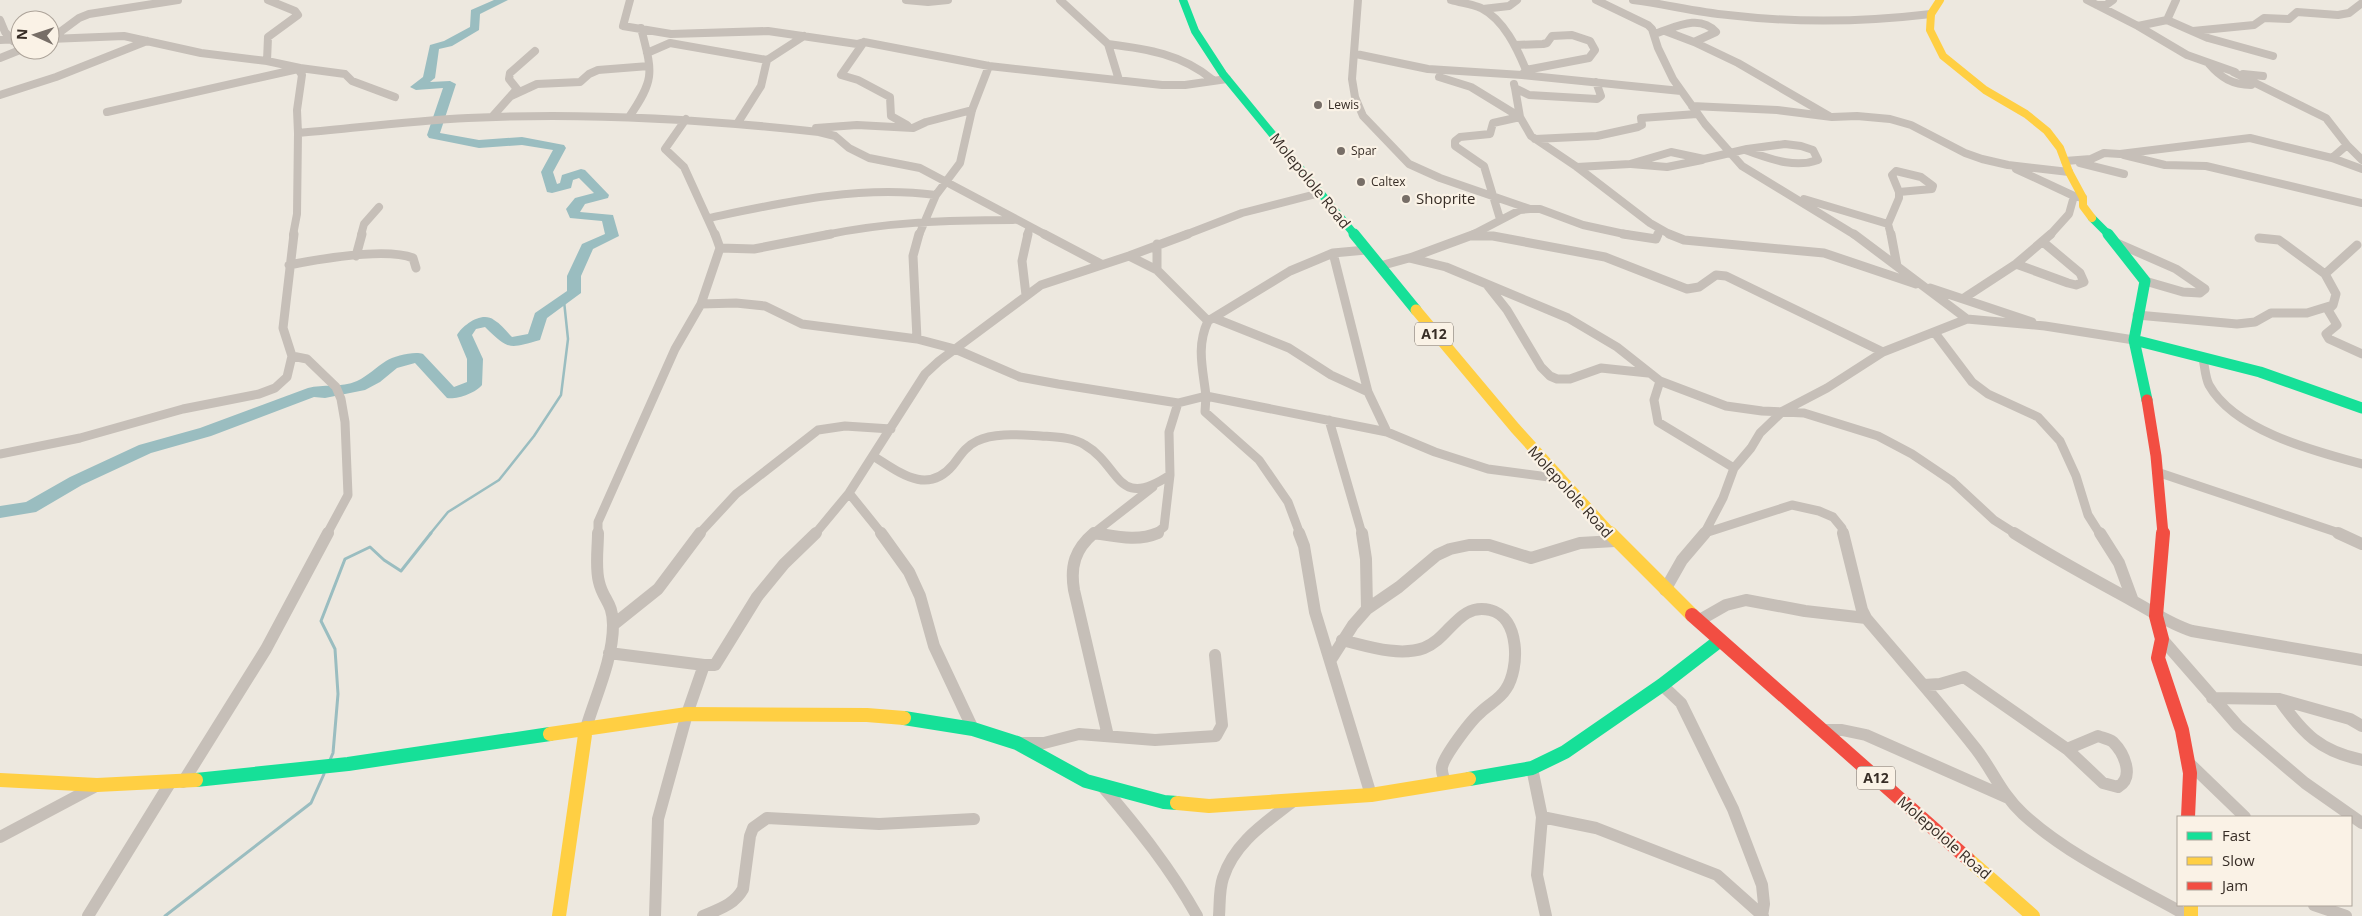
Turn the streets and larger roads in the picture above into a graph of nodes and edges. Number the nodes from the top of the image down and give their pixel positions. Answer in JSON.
{"nodes":[{"id":1,"x":178,"y":0,"type":"edge"},
{"id":2,"x":268,"y":0,"type":"edge"},
{"id":3,"x":630,"y":0,"type":"edge"},
{"id":4,"x":906,"y":0,"type":"edge"},
{"id":5,"x":948,"y":0,"type":"edge"},
{"id":6,"x":1060,"y":0,"type":"edge"},
{"id":7,"x":1183,"y":0,"type":"edge"},
{"id":8,"x":1358,"y":0,"type":"edge"},
{"id":9,"x":1451,"y":0,"type":"edge"},
{"id":10,"x":1517,"y":0,"type":"edge"},
{"id":11,"x":1596,"y":0,"type":"edge"},
{"id":12,"x":1605,"y":0,"type":"edge"},
{"id":13,"x":1633,"y":0,"type":"edge"},
{"id":14,"x":1940,"y":0,"type":"edge"},
{"id":15,"x":2087,"y":0,"type":"edge"},
{"id":16,"x":2113,"y":0,"type":"edge"},
{"id":17,"x":2176,"y":0,"type":"edge"},
{"id":18,"x":2355,"y":0,"type":"edge"},
{"id":19,"x":1698,"y":1,"type":"edge"},
{"id":20,"x":2362,"y":3,"type":"edge"},
{"id":21,"x":2097,"y":5,"type":"junction"},
{"id":22,"x":1695,"y":9,"type":"junction"},
{"id":23,"x":1483,"y":10,"type":"junction"},
{"id":24,"x":1931,"y":14,"type":"junction"},
{"id":25,"x":0,"y":20,"type":"edge"},
{"id":26,"x":2167,"y":20,"type":"junction"},
{"id":27,"x":2138,"y":26,"type":"junction"},
{"id":28,"x":641,"y":28,"type":"junction"},
{"id":29,"x":1665,"y":31,"type":"junction"},
{"id":30,"x":2193,"y":31,"type":"junction"},
{"id":31,"x":60,"y":32,"type":"edge"},
{"id":32,"x":1654,"y":34,"type":"junction"},
{"id":33,"x":10,"y":36,"type":"edge"},
{"id":34,"x":804,"y":36,"type":"junction"},
{"id":35,"x":60,"y":38,"type":"edge"},
{"id":36,"x":146,"y":41,"type":"junction"},
{"id":37,"x":864,"y":42,"type":"junction"},
{"id":38,"x":1694,"y":42,"type":"junction"},
{"id":39,"x":1108,"y":44,"type":"junction"},
{"id":40,"x":1515,"y":45,"type":"junction"},
{"id":41,"x":535,"y":51,"type":"dead end"},
{"id":42,"x":647,"y":53,"type":"junction"},
{"id":43,"x":1356,"y":54,"type":"junction"},
{"id":44,"x":2273,"y":56,"type":"dead end"},
{"id":45,"x":767,"y":60,"type":"junction"},
{"id":46,"x":267,"y":61,"type":"junction"},
{"id":47,"x":2209,"y":64,"type":"junction"},
{"id":48,"x":649,"y":66,"type":"junction"},
{"id":49,"x":989,"y":66,"type":"junction"},
{"id":50,"x":299,"y":68,"type":"junction"},
{"id":51,"x":1524,"y":72,"type":"junction"},
{"id":52,"x":1512,"y":74,"type":"junction"},
{"id":53,"x":2236,"y":74,"type":"junction"},
{"id":54,"x":2263,"y":76,"type":"dead end"},
{"id":55,"x":1439,"y":77,"type":"dead end"},
{"id":56,"x":1227,"y":79,"type":"junction"},
{"id":57,"x":1119,"y":80,"type":"junction"},
{"id":58,"x":1213,"y":80,"type":"junction"},
{"id":59,"x":1596,"y":82,"type":"junction"},
{"id":60,"x":1515,"y":88,"type":"junction"},
{"id":61,"x":1682,"y":91,"type":"junction"},
{"id":62,"x":0,"y":95,"type":"edge"},
{"id":63,"x":511,"y":96,"type":"junction"},
{"id":64,"x":395,"y":97,"type":"dead end"},
{"id":65,"x":1692,"y":106,"type":"junction"},
{"id":66,"x":972,"y":110,"type":"junction"},
{"id":67,"x":107,"y":112,"type":"dead end"},
{"id":68,"x":1697,"y":114,"type":"junction"},
{"id":69,"x":492,"y":117,"type":"junction"},
{"id":70,"x":629,"y":117,"type":"junction"},
{"id":71,"x":1520,"y":117,"type":"junction"},
{"id":72,"x":1832,"y":117,"type":"junction"},
{"id":73,"x":686,"y":118,"type":"junction"},
{"id":74,"x":737,"y":124,"type":"junction"},
{"id":75,"x":913,"y":128,"type":"junction"},
{"id":76,"x":792,"y":129,"type":"junction"},
{"id":77,"x":298,"y":134,"type":"junction"},
{"id":78,"x":1535,"y":140,"type":"junction"},
{"id":79,"x":2347,"y":145,"type":"junction"},
{"id":80,"x":1745,"y":150,"type":"junction"},
{"id":81,"x":1728,"y":152,"type":"junction"},
{"id":82,"x":2120,"y":154,"type":"junction"},
{"id":83,"x":2332,"y":158,"type":"junction"},
{"id":84,"x":1702,"y":160,"type":"junction"},
{"id":85,"x":2362,"y":160,"type":"edge"},
{"id":86,"x":2065,"y":161,"type":"junction"},
{"id":87,"x":2077,"y":162,"type":"junction"},
{"id":88,"x":1630,"y":164,"type":"junction"},
{"id":89,"x":2008,"y":165,"type":"junction"},
{"id":90,"x":1577,"y":167,"type":"junction"},
{"id":91,"x":2362,"y":169,"type":"edge"},
{"id":92,"x":2069,"y":172,"type":"junction"},
{"id":93,"x":2124,"y":174,"type":"dead end"},
{"id":94,"x":946,"y":182,"type":"junction"},
{"id":95,"x":1899,"y":192,"type":"junction"},
{"id":96,"x":1320,"y":193,"type":"junction"},
{"id":97,"x":1788,"y":194,"type":"junction"},
{"id":98,"x":936,"y":196,"type":"junction"},
{"id":99,"x":1493,"y":197,"type":"junction"},
{"id":100,"x":2078,"y":197,"type":"junction"},
{"id":101,"x":2362,"y":203,"type":"edge"},
{"id":102,"x":379,"y":207,"type":"dead end"},
{"id":103,"x":1530,"y":209,"type":"junction"},
{"id":104,"x":710,"y":218,"type":"junction"},
{"id":105,"x":1500,"y":219,"type":"junction"},
{"id":106,"x":1017,"y":220,"type":"junction"},
{"id":107,"x":924,"y":221,"type":"junction"},
{"id":108,"x":1888,"y":224,"type":"junction"},
{"id":109,"x":1030,"y":227,"type":"junction"},
{"id":110,"x":1660,"y":229,"type":"junction"},
{"id":111,"x":1470,"y":236,"type":"junction"},
{"id":112,"x":2259,"y":238,"type":"dead end"},
{"id":113,"x":2043,"y":242,"type":"junction"},
{"id":114,"x":2117,"y":243,"type":"junction"},
{"id":115,"x":1157,"y":244,"type":"junction"},
{"id":116,"x":2357,"y":244,"type":"dead end"},
{"id":117,"x":720,"y":248,"type":"junction"},
{"id":118,"x":1366,"y":250,"type":"junction"},
{"id":119,"x":1333,"y":254,"type":"junction"},
{"id":120,"x":356,"y":256,"type":"junction"},
{"id":121,"x":1129,"y":256,"type":"junction"},
{"id":122,"x":1409,"y":258,"type":"junction"},
{"id":123,"x":1101,"y":264,"type":"junction"},
{"id":124,"x":2016,"y":264,"type":"junction"},
{"id":125,"x":289,"y":265,"type":"junction"},
{"id":126,"x":1380,"y":266,"type":"junction"},
{"id":127,"x":1897,"y":266,"type":"junction"},
{"id":128,"x":416,"y":268,"type":"dead end"},
{"id":129,"x":1157,"y":270,"type":"junction"},
{"id":130,"x":2325,"y":274,"type":"junction"},
{"id":131,"x":2145,"y":281,"type":"junction"},
{"id":132,"x":1487,"y":285,"type":"junction"},
{"id":133,"x":1922,"y":286,"type":"junction"},
{"id":134,"x":1026,"y":295,"type":"junction"},
{"id":135,"x":1964,"y":298,"type":"junction"},
{"id":136,"x":701,"y":304,"type":"junction"},
{"id":137,"x":2333,"y":305,"type":"junction"},
{"id":138,"x":2136,"y":315,"type":"junction"},
{"id":139,"x":1968,"y":319,"type":"junction"},
{"id":140,"x":1211,"y":320,"type":"junction"},
{"id":141,"x":2045,"y":326,"type":"junction"},
{"id":142,"x":1935,"y":333,"type":"junction"},
{"id":143,"x":917,"y":339,"type":"junction"},
{"id":144,"x":2134,"y":340,"type":"junction"},
{"id":145,"x":955,"y":349,"type":"junction"},
{"id":146,"x":1883,"y":352,"type":"junction"},
{"id":147,"x":2362,"y":354,"type":"edge"},
{"id":148,"x":292,"y":356,"type":"junction"},
{"id":149,"x":2203,"y":359,"type":"junction"},
{"id":150,"x":1648,"y":373,"type":"junction"},
{"id":151,"x":1660,"y":381,"type":"junction"},
{"id":152,"x":1368,"y":392,"type":"junction"},
{"id":153,"x":1206,"y":396,"type":"junction"},
{"id":154,"x":1178,"y":403,"type":"junction"},
{"id":155,"x":2362,"y":408,"type":"edge"},
{"id":156,"x":1783,"y":411,"type":"junction"},
{"id":157,"x":1330,"y":420,"type":"junction"},
{"id":158,"x":891,"y":429,"type":"junction"},
{"id":159,"x":1387,"y":432,"type":"junction"},
{"id":160,"x":0,"y":454,"type":"edge"},
{"id":161,"x":873,"y":456,"type":"junction"},
{"id":162,"x":2362,"y":464,"type":"edge"},
{"id":163,"x":1734,"y":468,"type":"junction"},
{"id":164,"x":2157,"y":472,"type":"junction"},
{"id":165,"x":1170,"y":475,"type":"junction"},
{"id":166,"x":1556,"y":478,"type":"junction"},
{"id":167,"x":1153,"y":487,"type":"junction"},
{"id":168,"x":850,"y":493,"type":"junction"},
{"id":169,"x":1705,"y":532,"type":"junction"},
{"id":170,"x":1094,"y":533,"type":"junction"},
{"id":171,"x":1615,"y":541,"type":"junction"},
{"id":172,"x":2362,"y":544,"type":"edge"},
{"id":173,"x":1665,"y":590,"type":"junction"},
{"id":174,"x":2134,"y":601,"type":"junction"},
{"id":175,"x":1367,"y":609,"type":"junction"},
{"id":176,"x":2156,"y":616,"type":"junction"},
{"id":177,"x":1866,"y":618,"type":"junction"},
{"id":178,"x":1698,"y":621,"type":"junction"},
{"id":179,"x":613,"y":625,"type":"junction"},
{"id":180,"x":2162,"y":639,"type":"junction"},
{"id":181,"x":1342,"y":640,"type":"junction"},
{"id":182,"x":1719,"y":641,"type":"junction"},
{"id":183,"x":609,"y":653,"type":"junction"},
{"id":184,"x":1215,"y":654,"type":"dead end"},
{"id":185,"x":2362,"y":660,"type":"edge"},
{"id":186,"x":1330,"y":661,"type":"junction"},
{"id":187,"x":704,"y":666,"type":"junction"},
{"id":188,"x":1662,"y":685,"type":"junction"},
{"id":189,"x":1924,"y":685,"type":"junction"},
{"id":190,"x":2212,"y":698,"type":"junction"},
{"id":191,"x":2279,"y":699,"type":"junction"},
{"id":192,"x":687,"y":714,"type":"junction"},
{"id":193,"x":2362,"y":726,"type":"edge"},
{"id":194,"x":586,"y":728,"type":"junction"},
{"id":195,"x":973,"y":729,"type":"junction"},
{"id":196,"x":1820,"y":730,"type":"junction"},
{"id":197,"x":1108,"y":736,"type":"junction"},
{"id":198,"x":1017,"y":743,"type":"junction"},
{"id":199,"x":2067,"y":749,"type":"junction"},
{"id":200,"x":2362,"y":760,"type":"edge"},
{"id":201,"x":2188,"y":762,"type":"junction"},
{"id":202,"x":1532,"y":768,"type":"junction"},
{"id":203,"x":0,"y":780,"type":"edge"},
{"id":204,"x":176,"y":782,"type":"junction"},
{"id":205,"x":1445,"y":782,"type":"junction"},
{"id":206,"x":97,"y":786,"type":"junction"},
{"id":207,"x":1103,"y":787,"type":"junction"},
{"id":208,"x":1371,"y":795,"type":"junction"},
{"id":209,"x":2006,"y":798,"type":"junction"},
{"id":210,"x":1292,"y":802,"type":"junction"},
{"id":211,"x":2188,"y":816,"type":"edge"},
{"id":212,"x":2244,"y":816,"type":"edge"},
{"id":213,"x":2351,"y":816,"type":"edge"},
{"id":214,"x":1542,"y":817,"type":"junction"},
{"id":215,"x":974,"y":819,"type":"dead end"},
{"id":216,"x":0,"y":837,"type":"edge"},
{"id":217,"x":2317,"y":906,"type":"edge"},
{"id":218,"x":88,"y":916,"type":"edge"},
{"id":219,"x":559,"y":916,"type":"edge"},
{"id":220,"x":655,"y":916,"type":"edge"},
{"id":221,"x":703,"y":916,"type":"edge"},
{"id":222,"x":1197,"y":916,"type":"edge"},
{"id":223,"x":1219,"y":916,"type":"edge"},
{"id":224,"x":1546,"y":916,"type":"edge"},
{"id":225,"x":1763,"y":916,"type":"edge"},
{"id":226,"x":2033,"y":916,"type":"edge"},
{"id":227,"x":2190,"y":916,"type":"edge"},
{"id":228,"x":2346,"y":916,"type":"edge"}],
"edges":[{"from":1,"to":31,"type":"street"},
{"from":2,"to":46,"type":"street"},
{"from":3,"to":28,"type":"street"},
{"from":4,"to":5,"type":"street"},
{"from":6,"to":39,"type":"street"},
{"from":7,"to":56,"type":"street","name":"Molepolole Road","number":"A12"},
{"from":8,"to":43,"type":"street"},
{"from":9,"to":23,"type":"street"},
{"from":10,"to":23,"type":"street"},
{"from":11,"to":12,"type":"street"},
{"from":11,"to":32,"type":"street"},
{"from":13,"to":22,"type":"street"},
{"from":14,"to":24,"type":"street"},
{"from":15,"to":21,"type":"street"},
{"from":16,"to":21,"type":"street"},
{"from":17,"to":26,"type":"street"},
{"from":18,"to":20,"type":"street"},
{"from":19,"to":22,"type":"street"},
{"from":20,"to":30,"type":"street"},
{"from":21,"to":27,"type":"street"},
{"from":22,"to":24,"type":"street"},
{"from":23,"to":40,"type":"street"},
{"from":24,"to":86,"type":"street"},
{"from":25,"to":33,"type":"street"},
{"from":26,"to":27,"type":"street"},
{"from":26,"to":30,"type":"street"},
{"from":27,"to":47,"type":"street"},
{"from":28,"to":34,"type":"street"},
{"from":28,"to":42,"type":"street"},
{"from":29,"to":32,"type":"street"},
{"from":29,"to":38,"type":"street"},
{"from":29,"to":38,"type":"street"},
{"from":30,"to":44,"type":"street"},
{"from":32,"to":61,"type":"street"},
{"from":34,"to":37,"type":"street"},
{"from":34,"to":45,"type":"street"},
{"from":35,"to":36,"type":"street"},
{"from":36,"to":46,"type":"street"},
{"from":36,"to":62,"type":"street"},
{"from":37,"to":49,"type":"street"},
{"from":37,"to":75,"type":"street"},
{"from":38,"to":72,"type":"street"},
{"from":39,"to":57,"type":"street"},
{"from":39,"to":58,"type":"street"},
{"from":40,"to":51,"type":"street"},
{"from":40,"to":51,"type":"street"},
{"from":41,"to":63,"type":"street"},
{"from":42,"to":45,"type":"street"},
{"from":42,"to":48,"type":"street"},
{"from":43,"to":52,"type":"street"},
{"from":43,"to":99,"type":"street"},
{"from":45,"to":74,"type":"street"},
{"from":46,"to":50,"type":"street"},
{"from":47,"to":53,"type":"street"},
{"from":47,"to":53,"type":"street"},
{"from":48,"to":63,"type":"street"},
{"from":48,"to":70,"type":"street"},
{"from":49,"to":57,"type":"street"},
{"from":49,"to":66,"type":"street"},
{"from":50,"to":64,"type":"street"},
{"from":50,"to":67,"type":"street"},
{"from":50,"to":77,"type":"street"},
{"from":51,"to":52,"type":"street"},
{"from":51,"to":59,"type":"street"},
{"from":52,"to":60,"type":"street"},
{"from":53,"to":54,"type":"street"},
{"from":53,"to":79,"type":"street"},
{"from":55,"to":71,"type":"street"},
{"from":56,"to":58,"type":"street"},
{"from":56,"to":96,"type":"street","name":"Molepolole Road","number":"A12"},
{"from":57,"to":58,"type":"street"},
{"from":59,"to":60,"type":"street"},
{"from":59,"to":61,"type":"street"},
{"from":60,"to":71,"type":"street"},
{"from":61,"to":65,"type":"street"},
{"from":63,"to":69,"type":"street"},
{"from":65,"to":68,"type":"street"},
{"from":65,"to":72,"type":"street"},
{"from":66,"to":75,"type":"street"},
{"from":66,"to":94,"type":"street"},
{"from":68,"to":78,"type":"street"},
{"from":68,"to":81,"type":"street"},
{"from":69,"to":70,"type":"street"},
{"from":69,"to":77,"type":"street"},
{"from":70,"to":73,"type":"street"},
{"from":71,"to":78,"type":"street"},
{"from":71,"to":99,"type":"street"},
{"from":72,"to":89,"type":"street"},
{"from":73,"to":74,"type":"street"},
{"from":73,"to":104,"type":"street"},
{"from":74,"to":76,"type":"street"},
{"from":75,"to":76,"type":"street"},
{"from":76,"to":94,"type":"street"},
{"from":77,"to":125,"type":"street"},
{"from":78,"to":90,"type":"street"},
{"from":79,"to":83,"type":"street"},
{"from":79,"to":85,"type":"street"},
{"from":80,"to":80,"type":"street"},
{"from":80,"to":81,"type":"street"},
{"from":81,"to":84,"type":"street"},
{"from":81,"to":97,"type":"street"},
{"from":82,"to":83,"type":"street"},
{"from":82,"to":87,"type":"street"},
{"from":82,"to":101,"type":"street"},
{"from":83,"to":91,"type":"street"},
{"from":84,"to":88,"type":"street"},
{"from":84,"to":88,"type":"street"},
{"from":86,"to":87,"type":"street"},
{"from":86,"to":92,"type":"street"},
{"from":87,"to":93,"type":"street"},
{"from":88,"to":90,"type":"street"},
{"from":89,"to":92,"type":"street"},
{"from":89,"to":100,"type":"street"},
{"from":90,"to":110,"type":"street"},
{"from":92,"to":100,"type":"street"},
{"from":94,"to":98,"type":"street"},
{"from":94,"to":106,"type":"street"},
{"from":95,"to":95,"type":"street"},
{"from":95,"to":108,"type":"street"},
{"from":96,"to":115,"type":"street"},
{"from":96,"to":118,"type":"street","name":"Molepolole Road","number":"A12"},
{"from":97,"to":108,"type":"street"},
{"from":97,"to":127,"type":"street"},
{"from":98,"to":104,"type":"street"},
{"from":98,"to":107,"type":"street"},
{"from":99,"to":103,"type":"street"},
{"from":99,"to":105,"type":"street"},
{"from":100,"to":113,"type":"street"},
{"from":100,"to":114,"type":"street"},
{"from":102,"to":120,"type":"street"},
{"from":103,"to":105,"type":"street"},
{"from":103,"to":110,"type":"street"},
{"from":104,"to":117,"type":"street"},
{"from":105,"to":111,"type":"street"},
{"from":106,"to":107,"type":"street"},
{"from":106,"to":109,"type":"street"},
{"from":107,"to":117,"type":"street"},
{"from":107,"to":143,"type":"street"},
{"from":108,"to":127,"type":"street"},
{"from":109,"to":123,"type":"street"},
{"from":109,"to":134,"type":"street"},
{"from":110,"to":133,"type":"street"},
{"from":111,"to":122,"type":"street"},
{"from":111,"to":146,"type":"street"},
{"from":112,"to":130,"type":"street"},
{"from":113,"to":124,"type":"street"},
{"from":113,"to":124,"type":"street"},
{"from":114,"to":131,"type":"street"},
{"from":114,"to":131,"type":"street"},
{"from":115,"to":121,"type":"street"},
{"from":115,"to":129,"type":"street"},
{"from":116,"to":130,"type":"street"},
{"from":117,"to":136,"type":"street"},
{"from":118,"to":119,"type":"street"},
{"from":118,"to":126,"type":"street","name":"Molepolole Road","number":"A12"},
{"from":119,"to":140,"type":"street"},
{"from":119,"to":152,"type":"street"},
{"from":120,"to":125,"type":"street"},
{"from":120,"to":128,"type":"street"},
{"from":121,"to":123,"type":"street"},
{"from":121,"to":129,"type":"street"},
{"from":122,"to":126,"type":"street"},
{"from":122,"to":132,"type":"street"},
{"from":123,"to":134,"type":"street"},
{"from":124,"to":135,"type":"street"},
{"from":125,"to":148,"type":"street"},
{"from":126,"to":166,"type":"street","name":"Molepolole Road","number":"A12"},
{"from":127,"to":133,"type":"street"},
{"from":129,"to":140,"type":"street"},
{"from":130,"to":137,"type":"street"},
{"from":131,"to":138,"type":"street"},
{"from":132,"to":150,"type":"street"},
{"from":132,"to":150,"type":"street"},
{"from":133,"to":135,"type":"street"},
{"from":133,"to":139,"type":"street"},
{"from":134,"to":145,"type":"street"},
{"from":135,"to":141,"type":"street"},
{"from":136,"to":143,"type":"street"},
{"from":136,"to":179,"type":"street"},
{"from":137,"to":138,"type":"street"},
{"from":137,"to":147,"type":"street"},
{"from":138,"to":144,"type":"street"},
{"from":139,"to":141,"type":"street"},
{"from":139,"to":142,"type":"street"},
{"from":140,"to":152,"type":"street"},
{"from":140,"to":153,"type":"street"},
{"from":141,"to":144,"type":"street"},
{"from":142,"to":146,"type":"street"},
{"from":142,"to":174,"type":"street"},
{"from":143,"to":145,"type":"street"},
{"from":144,"to":149,"type":"street"},
{"from":144,"to":164,"type":"street"},
{"from":145,"to":154,"type":"street"},
{"from":145,"to":158,"type":"street"},
{"from":146,"to":156,"type":"street"},
{"from":148,"to":160,"type":"street"},
{"from":148,"to":204,"type":"street"},
{"from":149,"to":155,"type":"street"},
{"from":149,"to":162,"type":"street"},
{"from":150,"to":151,"type":"street"},
{"from":151,"to":156,"type":"street"},
{"from":151,"to":163,"type":"street"},
{"from":152,"to":159,"type":"street"},
{"from":153,"to":154,"type":"street"},
{"from":153,"to":157,"type":"street"},
{"from":153,"to":186,"type":"street"},
{"from":154,"to":165,"type":"street"},
{"from":156,"to":163,"type":"street"},
{"from":156,"to":174,"type":"street"},
{"from":157,"to":159,"type":"street"},
{"from":157,"to":175,"type":"street"},
{"from":158,"to":161,"type":"street"},
{"from":158,"to":179,"type":"street"},
{"from":159,"to":166,"type":"street"},
{"from":161,"to":167,"type":"street"},
{"from":161,"to":168,"type":"street"},
{"from":163,"to":169,"type":"street"},
{"from":164,"to":172,"type":"street"},
{"from":164,"to":176,"type":"street"},
{"from":165,"to":167,"type":"street"},
{"from":165,"to":170,"type":"street"},
{"from":166,"to":171,"type":"street","name":"Molepolole Road","number":"A12"},
{"from":167,"to":170,"type":"street"},
{"from":168,"to":187,"type":"street"},
{"from":168,"to":195,"type":"street"},
{"from":169,"to":173,"type":"street"},
{"from":169,"to":177,"type":"street"},
{"from":170,"to":197,"type":"street"},
{"from":171,"to":173,"type":"street","name":"Molepolole Road","number":"A12"},
{"from":171,"to":175,"type":"street"},
{"from":173,"to":178,"type":"street","name":"Molepolole Road","number":"A12"},
{"from":174,"to":176,"type":"street"},
{"from":175,"to":181,"type":"street"},
{"from":176,"to":180,"type":"street"},
{"from":176,"to":185,"type":"street"},
{"from":177,"to":178,"type":"street"},
{"from":177,"to":189,"type":"street"},
{"from":178,"to":182,"type":"street","name":"Molepolole Road","number":"A12"},
{"from":179,"to":183,"type":"street"},
{"from":180,"to":190,"type":"street"},
{"from":180,"to":201,"type":"street"},
{"from":181,"to":186,"type":"street"},
{"from":181,"to":205,"type":"street"},
{"from":182,"to":188,"type":"street"},
{"from":182,"to":196,"type":"street","name":"Molepolole Road","number":"A12"},
{"from":183,"to":187,"type":"street"},
{"from":183,"to":194,"type":"street"},
{"from":184,"to":197,"type":"street"},
{"from":186,"to":208,"type":"street"},
{"from":187,"to":192,"type":"street"},
{"from":188,"to":202,"type":"street"},
{"from":188,"to":225,"type":"street"},
{"from":189,"to":199,"type":"street"},
{"from":189,"to":209,"type":"street"},
{"from":190,"to":191,"type":"street"},
{"from":190,"to":213,"type":"street"},
{"from":191,"to":193,"type":"street"},
{"from":191,"to":200,"type":"street"},
{"from":192,"to":194,"type":"street"},
{"from":192,"to":195,"type":"street"},
{"from":192,"to":220,"type":"street"},
{"from":194,"to":204,"type":"street"},
{"from":194,"to":219,"type":"street"},
{"from":195,"to":198,"type":"street"},
{"from":196,"to":209,"type":"street"},
{"from":196,"to":226,"type":"street","name":"Molepolole Road","number":"A12"},
{"from":197,"to":198,"type":"street"},
{"from":198,"to":207,"type":"street"},
{"from":199,"to":199,"type":"street"},
{"from":201,"to":211,"type":"street"},
{"from":201,"to":212,"type":"street"},
{"from":202,"to":205,"type":"street"},
{"from":202,"to":214,"type":"street"},
{"from":203,"to":206,"type":"street"},
{"from":204,"to":206,"type":"street"},
{"from":204,"to":218,"type":"street"},
{"from":205,"to":208,"type":"street"},
{"from":206,"to":216,"type":"street"},
{"from":207,"to":210,"type":"street"},
{"from":207,"to":222,"type":"street"},
{"from":208,"to":210,"type":"street"},
{"from":209,"to":227,"type":"street"},
{"from":210,"to":223,"type":"street"},
{"from":214,"to":224,"type":"street"},
{"from":214,"to":225,"type":"street"},
{"from":215,"to":221,"type":"street"},
{"from":217,"to":228,"type":"street"}]}
